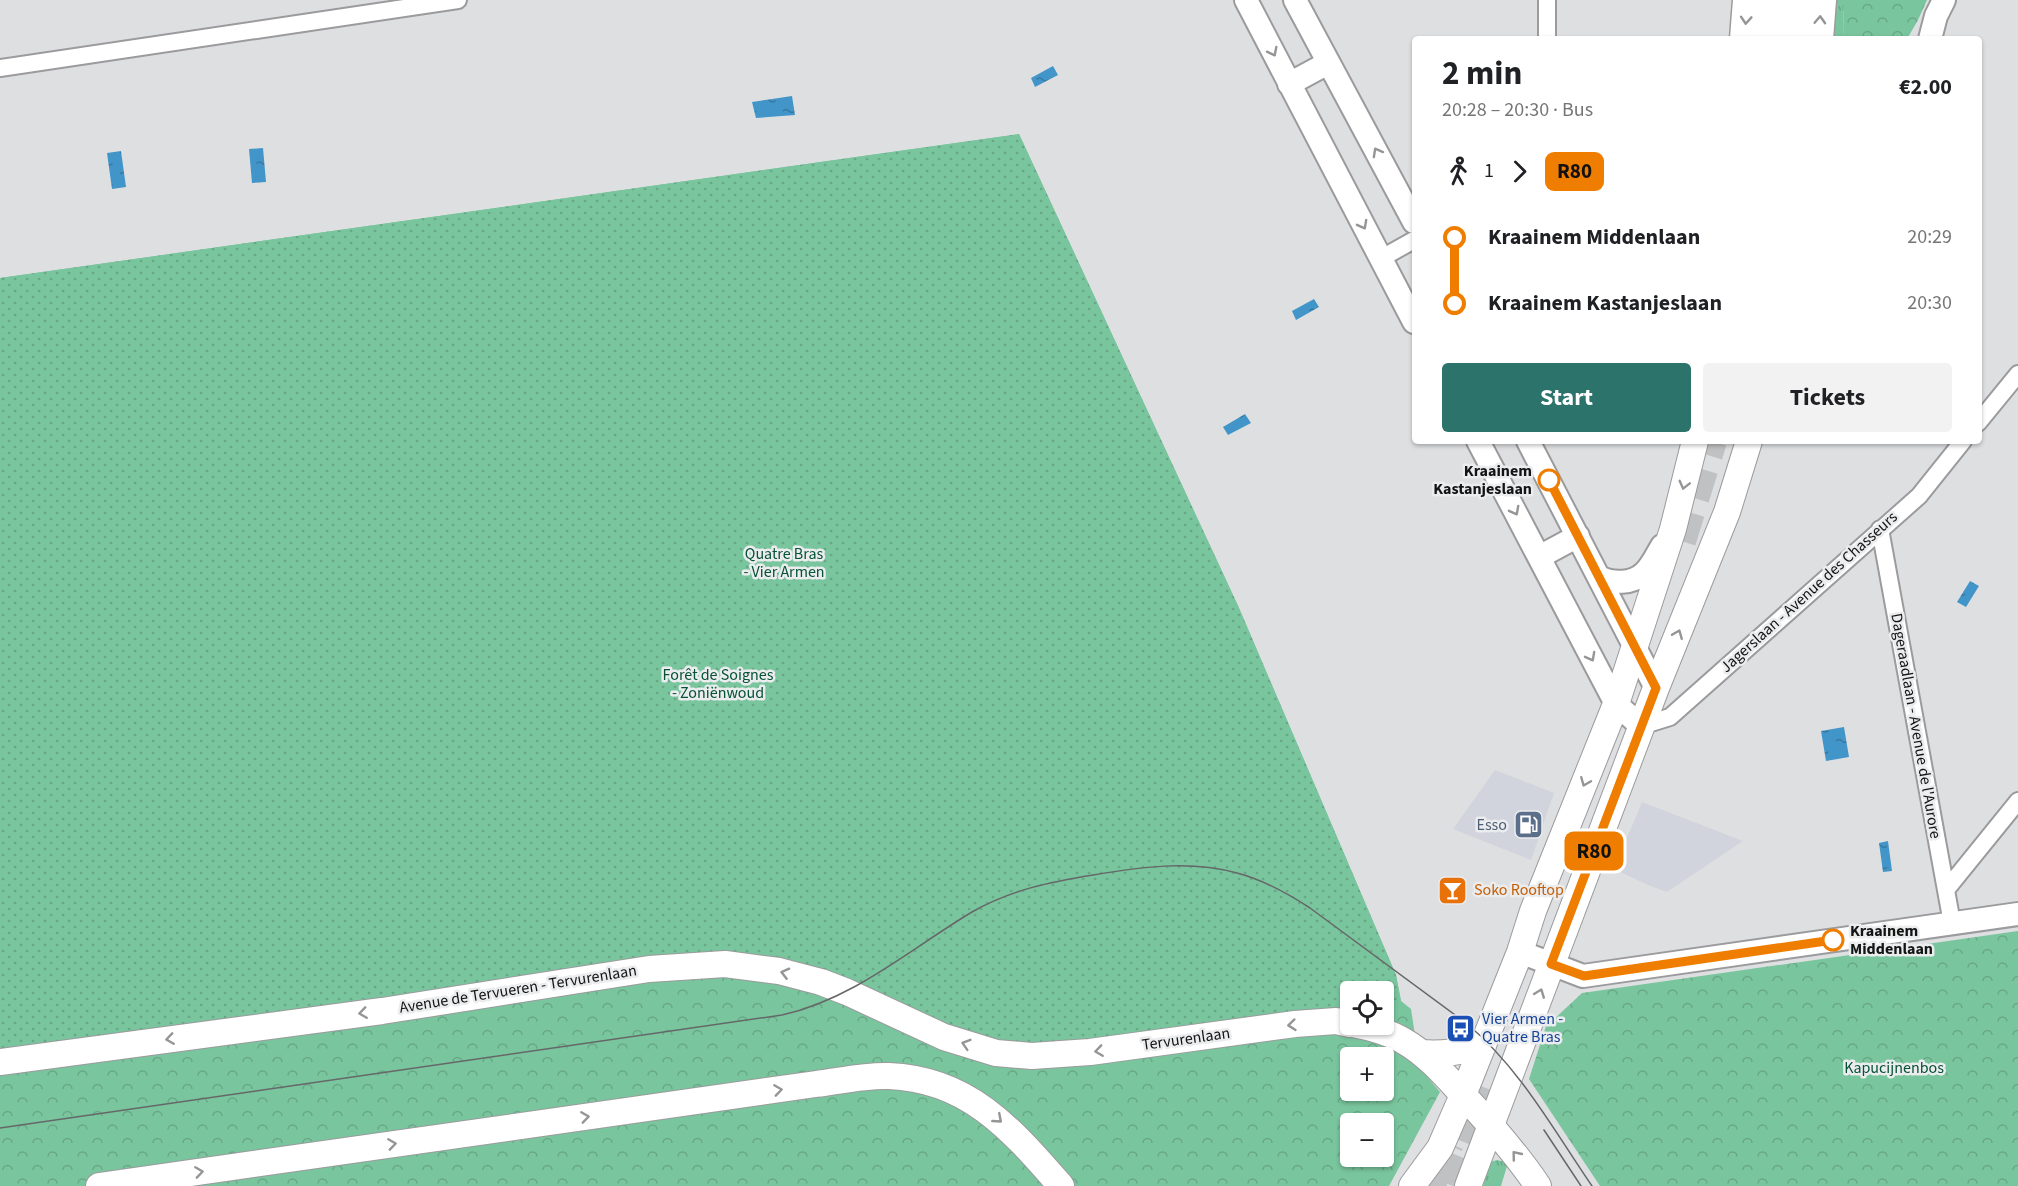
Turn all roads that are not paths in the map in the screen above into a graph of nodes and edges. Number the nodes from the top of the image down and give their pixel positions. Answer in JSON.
{"nodes":[{"id":1,"x":458,"y":0,"type":"edge"},
{"id":2,"x":1246,"y":0,"type":"edge"},
{"id":3,"x":1295,"y":0,"type":"edge"},
{"id":4,"x":1547,"y":0,"type":"edge"},
{"id":5,"x":1748,"y":0,"type":"edge"},
{"id":6,"x":1770,"y":0,"type":"edge"},
{"id":7,"x":1797,"y":0,"type":"edge"},
{"id":8,"x":1821,"y":0,"type":"edge"},
{"id":9,"x":1940,"y":8,"type":"edge"},
{"id":10,"x":1547,"y":36,"type":"edge"},
{"id":11,"x":1745,"y":36,"type":"edge"},
{"id":12,"x":1767,"y":36,"type":"edge"},
{"id":13,"x":1795,"y":36,"type":"edge"},
{"id":14,"x":1818,"y":36,"type":"edge"},
{"id":15,"x":1920,"y":36,"type":"edge"},
{"id":16,"x":1931,"y":36,"type":"edge"},
{"id":17,"x":1328,"y":63,"type":"junction"},
{"id":18,"x":0,"y":68,"type":"edge"},
{"id":19,"x":1290,"y":84,"type":"junction"},
{"id":20,"x":1412,"y":218,"type":"edge"},
{"id":21,"x":1412,"y":241,"type":"edge"},
{"id":22,"x":1380,"y":259,"type":"junction"},
{"id":23,"x":1412,"y":318,"type":"edge"},
{"id":24,"x":2018,"y":374,"type":"edge"},
{"id":25,"x":1982,"y":418,"type":"edge"},
{"id":26,"x":1480,"y":444,"type":"edge"},
{"id":27,"x":1530,"y":444,"type":"edge"},
{"id":28,"x":1694,"y":444,"type":"edge"},
{"id":29,"x":1748,"y":444,"type":"edge"},
{"id":30,"x":1962,"y":444,"type":"edge"},
{"id":31,"x":1673,"y":529,"type":"junction"},
{"id":32,"x":1880,"y":529,"type":"junction"},
{"id":33,"x":1578,"y":536,"type":"junction"},
{"id":34,"x":1539,"y":557,"type":"junction"},
{"id":35,"x":1599,"y":577,"type":"junction"},
{"id":36,"x":1635,"y":649,"type":"junction"},
{"id":37,"x":1656,"y":688,"type":"junction"},
{"id":38,"x":1616,"y":704,"type":"junction"},
{"id":39,"x":1641,"y":726,"type":"junction"},
{"id":40,"x":2018,"y":801,"type":"edge"},
{"id":41,"x":1946,"y":890,"type":"junction"},
{"id":42,"x":2018,"y":914,"type":"edge"},
{"id":43,"x":1952,"y":923,"type":"junction"},
{"id":44,"x":1520,"y":952,"type":"junction"},
{"id":45,"x":1551,"y":964,"type":"junction"},
{"id":46,"x":1340,"y":1022,"type":"edge"},
{"id":47,"x":1390,"y":1035,"type":"edge"},
{"id":48,"x":1483,"y":1046,"type":"junction"},
{"id":49,"x":1422,"y":1053,"type":"junction"},
{"id":50,"x":1023,"y":1056,"type":"joint"},
{"id":51,"x":0,"y":1062,"type":"edge"},
{"id":52,"x":1462,"y":1095,"type":"junction"},
{"id":53,"x":1492,"y":1125,"type":"junction"},
{"id":54,"x":1440,"y":1148,"type":"junction"},
{"id":55,"x":99,"y":1186,"type":"edge"},
{"id":56,"x":1060,"y":1186,"type":"edge"},
{"id":57,"x":1412,"y":1186,"type":"edge"},
{"id":58,"x":1424,"y":1186,"type":"edge"},
{"id":59,"x":1468,"y":1186,"type":"edge"},
{"id":60,"x":1538,"y":1186,"type":"edge"}],
"edges":[{"from":1,"to":18,"type":"street"},
{"from":2,"to":19,"type":"street","one_way":true},
{"from":3,"to":17,"type":"street"},
{"from":4,"to":10,"type":"street"},
{"from":5,"to":11,"type":"highway","one_way":true},
{"from":6,"to":12,"type":"highway"},
{"from":7,"to":13,"type":"highway"},
{"from":14,"to":8,"type":"highway","one_way":true},
{"from":9,"to":15,"type":"street"},
{"from":9,"to":16,"type":"street"},
{"from":17,"to":19,"type":"street"},
{"from":20,"to":17,"type":"street","one_way":true},
{"from":19,"to":22,"type":"street","one_way":true},
{"from":21,"to":22,"type":"street"},
{"from":22,"to":23,"type":"street"},
{"from":24,"to":25,"type":"street"},
{"from":26,"to":34,"type":"street","one_way":true},
{"from":27,"to":33,"type":"street"},
{"from":28,"to":31,"type":"main road","one_way":true},
{"from":37,"to":29,"type":"main road","one_way":true},
{"from":30,"to":32,"type":"street","name":"Jagerslaan - Avenue des Chasseurs"},
{"from":31,"to":35,"type":"street"},
{"from":31,"to":36,"type":"main road"},
{"from":32,"to":39,"type":"street","name":"Jagerslaan - Avenue des Chasseurs"},
{"from":32,"to":41,"type":"street","name":"Dageraadlaan - Avenue de l'Aurore"},
{"from":33,"to":34,"type":"street"},
{"from":33,"to":35,"type":"street"},
{"from":34,"to":38,"type":"street","one_way":true},
{"from":35,"to":36,"type":"street"},
{"from":36,"to":37,"type":"street"},
{"from":36,"to":38,"type":"main road"},
{"from":37,"to":39,"type":"main road"},
{"from":38,"to":39,"type":"street"},
{"from":38,"to":44,"type":"main road","one_way":true},
{"from":39,"to":45,"type":"main road"},
{"from":40,"to":41,"type":"street"},
{"from":41,"to":43,"type":"street","name":"Dageraadlaan - Avenue de l'Aurore"},
{"from":42,"to":43,"type":"street"},
{"from":43,"to":45,"type":"street"},
{"from":44,"to":45,"type":"street"},
{"from":44,"to":48,"type":"main road"},
{"from":53,"to":45,"type":"main road","one_way":true},
{"from":46,"to":50,"type":"main road","name":"Tervurenlaan","one_way":true},
{"from":47,"to":49,"type":"main road","name":"Tervurenlaan"},
{"from":48,"to":49,"type":"main road"},
{"from":48,"to":52,"type":"main road"},
{"from":49,"to":52,"type":"main road","name":"Tervurenlaan"},
{"from":50,"to":51,"type":"main road","name":"Avenue de Tervueren - Tervurenlaan","one_way":true},
{"from":52,"to":53,"type":"main road","name":"Tervurenlaan"},
{"from":52,"to":54,"type":"main road"},
{"from":53,"to":59,"type":"main road"},
{"from":60,"to":53,"type":"main road","name":"Tervurenlaan","one_way":true},
{"from":54,"to":57,"type":"main road"},
{"from":54,"to":58,"type":"main road"},
{"from":55,"to":56,"type":"main road","one_way":true}]}
